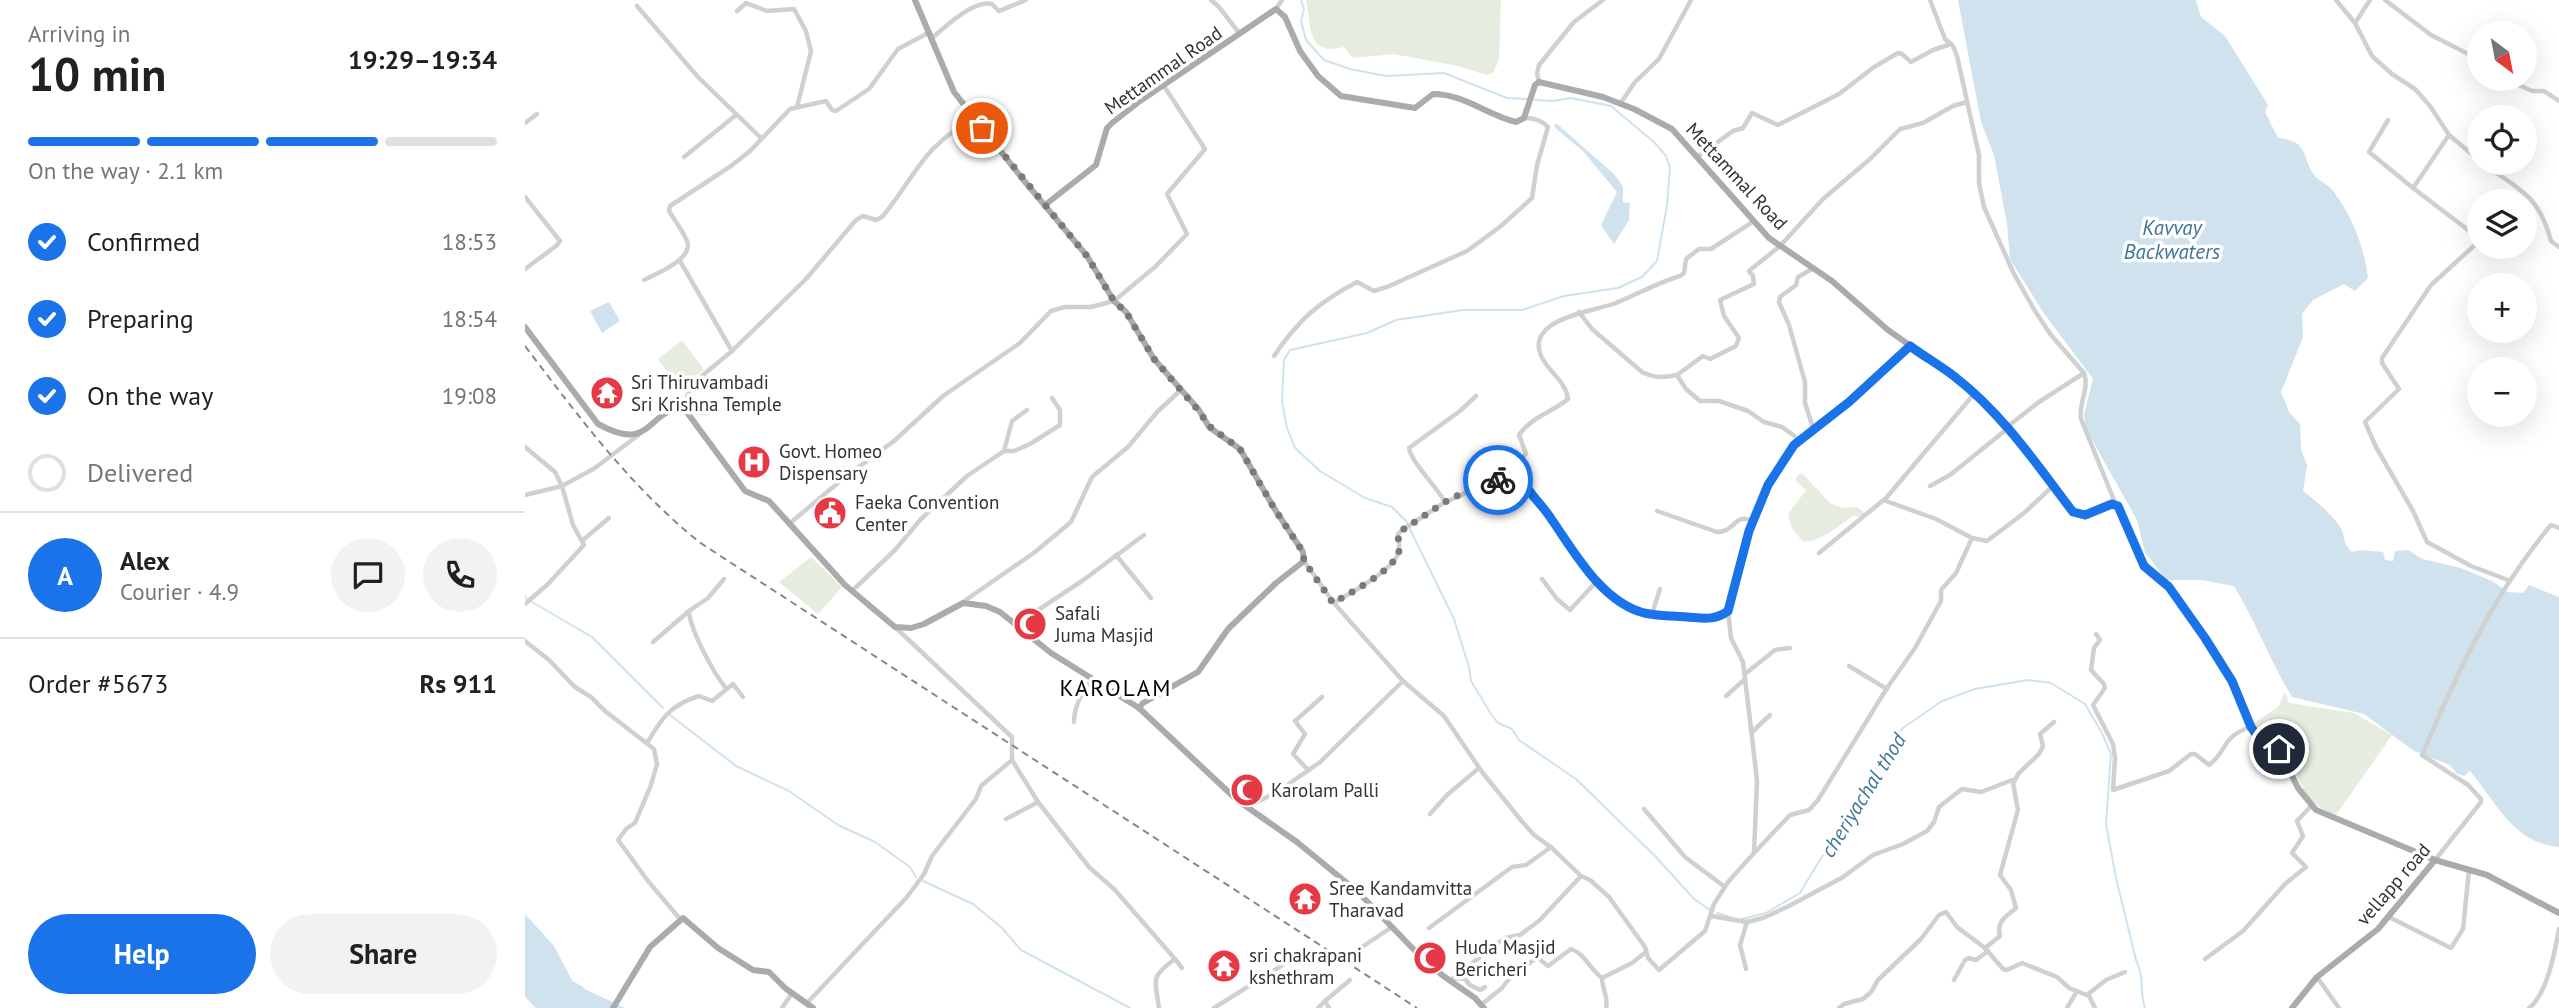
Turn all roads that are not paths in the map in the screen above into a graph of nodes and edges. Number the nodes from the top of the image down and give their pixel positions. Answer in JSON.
{"nodes":[{"id":1,"x":915,"y":0,"type":"edge"},
{"id":2,"x":1026,"y":0,"type":"edge"},
{"id":3,"x":1211,"y":0,"type":"edge"},
{"id":4,"x":1282,"y":0,"type":"edge"},
{"id":5,"x":1603,"y":0,"type":"edge"},
{"id":6,"x":1691,"y":0,"type":"edge"},
{"id":7,"x":1930,"y":0,"type":"edge"},
{"id":8,"x":2336,"y":0,"type":"edge"},
{"id":9,"x":2370,"y":0,"type":"edge"},
{"id":10,"x":2385,"y":0,"type":"edge"},
{"id":11,"x":637,"y":6,"type":"dead end"},
{"id":12,"x":1276,"y":9,"type":"junction"},
{"id":13,"x":737,"y":11,"type":"dead end"},
{"id":14,"x":2355,"y":23,"type":"junction"},
{"id":15,"x":931,"y":35,"type":"junction"},
{"id":16,"x":1240,"y":35,"type":"junction"},
{"id":17,"x":1951,"y":44,"type":"junction"},
{"id":18,"x":2467,"y":53,"type":"edge"},
{"id":19,"x":1539,"y":82,"type":"junction"},
{"id":20,"x":1164,"y":86,"type":"junction"},
{"id":21,"x":2537,"y":91,"type":"edge"},
{"id":22,"x":2559,"y":102,"type":"edge"},
{"id":23,"x":1967,"y":103,"type":"junction"},
{"id":24,"x":1620,"y":104,"type":"junction"},
{"id":25,"x":797,"y":107,"type":"junction"},
{"id":26,"x":537,"y":114,"type":"dead end"},
{"id":27,"x":736,"y":115,"type":"junction"},
{"id":28,"x":973,"y":117,"type":"junction"},
{"id":29,"x":1524,"y":118,"type":"junction"},
{"id":30,"x":2388,"y":120,"type":"dead end"},
{"id":31,"x":525,"y":123,"type":"edge"},
{"id":32,"x":2449,"y":135,"type":"junction"},
{"id":33,"x":761,"y":138,"type":"junction"},
{"id":34,"x":2467,"y":150,"type":"edge"},
{"id":35,"x":684,"y":157,"type":"dead end"},
{"id":36,"x":1697,"y":157,"type":"junction"},
{"id":37,"x":2499,"y":175,"type":"edge"},
{"id":38,"x":2413,"y":188,"type":"junction"},
{"id":39,"x":525,"y":197,"type":"edge"},
{"id":40,"x":1045,"y":205,"type":"junction"},
{"id":41,"x":1755,"y":220,"type":"junction"},
{"id":42,"x":1780,"y":246,"type":"junction"},
{"id":43,"x":2559,"y":247,"type":"edge"},
{"id":44,"x":680,"y":261,"type":"junction"},
{"id":45,"x":1814,"y":268,"type":"junction"},
{"id":46,"x":525,"y":269,"type":"edge"},
{"id":47,"x":643,"y":280,"type":"dead end"},
{"id":48,"x":1114,"y":301,"type":"junction"},
{"id":49,"x":1579,"y":312,"type":"junction"},
{"id":50,"x":525,"y":327,"type":"edge"},
{"id":51,"x":1910,"y":346,"type":"junction"},
{"id":52,"x":732,"y":351,"type":"junction"},
{"id":53,"x":1274,"y":356,"type":"dead end"},
{"id":54,"x":2084,"y":373,"type":"junction"},
{"id":55,"x":1677,"y":376,"type":"junction"},
{"id":56,"x":1182,"y":390,"type":"junction"},
{"id":57,"x":1974,"y":394,"type":"junction"},
{"id":58,"x":1476,"y":396,"type":"dead end"},
{"id":59,"x":1052,"y":398,"type":"dead end"},
{"id":60,"x":1027,"y":410,"type":"dead end"},
{"id":61,"x":687,"y":412,"type":"junction"},
{"id":62,"x":708,"y":413,"type":"dead end"},
{"id":63,"x":1813,"y":428,"type":"junction"},
{"id":64,"x":2007,"y":428,"type":"junction"},
{"id":65,"x":642,"y":433,"type":"junction"},
{"id":66,"x":1800,"y":440,"type":"junction"},
{"id":67,"x":525,"y":447,"type":"edge"},
{"id":68,"x":1005,"y":451,"type":"junction"},
{"id":69,"x":1519,"y":472,"type":"junction"},
{"id":70,"x":562,"y":486,"type":"junction"},
{"id":71,"x":1930,"y":486,"type":"dead end"},
{"id":72,"x":2053,"y":486,"type":"junction"},
{"id":73,"x":525,"y":495,"type":"edge"},
{"id":74,"x":1885,"y":498,"type":"junction"},
{"id":75,"x":1445,"y":502,"type":"junction"},
{"id":76,"x":2116,"y":505,"type":"junction"},
{"id":77,"x":1657,"y":511,"type":"dead end"},
{"id":78,"x":609,"y":518,"type":"dead end"},
{"id":79,"x":1753,"y":521,"type":"junction"},
{"id":80,"x":789,"y":524,"type":"junction"},
{"id":81,"x":2559,"y":528,"type":"edge"},
{"id":82,"x":1144,"y":535,"type":"dead end"},
{"id":83,"x":1972,"y":538,"type":"junction"},
{"id":84,"x":583,"y":540,"type":"junction"},
{"id":85,"x":1819,"y":553,"type":"dead end"},
{"id":86,"x":1116,"y":555,"type":"junction"},
{"id":87,"x":1304,"y":561,"type":"junction"},
{"id":88,"x":724,"y":579,"type":"dead end"},
{"id":89,"x":1542,"y":579,"type":"dead end"},
{"id":90,"x":2508,"y":580,"type":"junction"},
{"id":91,"x":1597,"y":581,"type":"junction"},
{"id":92,"x":1660,"y":589,"type":"dead end"},
{"id":93,"x":852,"y":591,"type":"junction"},
{"id":94,"x":1151,"y":597,"type":"dead end"},
{"id":95,"x":963,"y":603,"type":"junction"},
{"id":96,"x":1333,"y":603,"type":"junction"},
{"id":97,"x":525,"y":604,"type":"edge"},
{"id":98,"x":689,"y":611,"type":"junction"},
{"id":99,"x":1728,"y":611,"type":"junction"},
{"id":100,"x":1652,"y":614,"type":"junction"},
{"id":101,"x":895,"y":626,"type":"junction"},
{"id":102,"x":1020,"y":628,"type":"junction"},
{"id":103,"x":2096,"y":634,"type":"dead end"},
{"id":104,"x":525,"y":641,"type":"edge"},
{"id":105,"x":653,"y":642,"type":"dead end"},
{"id":106,"x":1790,"y":648,"type":"dead end"},
{"id":107,"x":1849,"y":666,"type":"dead end"},
{"id":108,"x":1745,"y":676,"type":"junction"},
{"id":109,"x":1094,"y":680,"type":"junction"},
{"id":110,"x":1403,"y":681,"type":"junction"},
{"id":111,"x":726,"y":688,"type":"junction"},
{"id":112,"x":1887,"y":689,"type":"junction"},
{"id":113,"x":1726,"y":696,"type":"dead end"},
{"id":114,"x":743,"y":697,"type":"dead end"},
{"id":115,"x":1322,"y":697,"type":"dead end"},
{"id":116,"x":1139,"y":708,"type":"junction"},
{"id":117,"x":1770,"y":715,"type":"dead end"},
{"id":118,"x":1074,"y":722,"type":"dead end"},
{"id":119,"x":2054,"y":722,"type":"dead end"},
{"id":120,"x":2251,"y":727,"type":"junction"},
{"id":121,"x":1751,"y":732,"type":"junction"},
{"id":122,"x":647,"y":743,"type":"junction"},
{"id":123,"x":1012,"y":760,"type":"junction"},
{"id":124,"x":1479,"y":768,"type":"junction"},
{"id":125,"x":1308,"y":770,"type":"junction"},
{"id":126,"x":2015,"y":779,"type":"junction"},
{"id":127,"x":1038,"y":802,"type":"junction"},
{"id":128,"x":2312,"y":805,"type":"junction"},
{"id":129,"x":1245,"y":808,"type":"junction"},
{"id":130,"x":1644,"y":809,"type":"dead end"},
{"id":131,"x":1430,"y":814,"type":"dead end"},
{"id":132,"x":1006,"y":819,"type":"dead end"},
{"id":133,"x":1551,"y":847,"type":"junction"},
{"id":134,"x":1754,"y":853,"type":"junction"},
{"id":135,"x":2435,"y":860,"type":"junction"},
{"id":136,"x":2469,"y":870,"type":"junction"},
{"id":137,"x":1581,"y":876,"type":"junction"},
{"id":138,"x":1725,"y":887,"type":"junction"},
{"id":139,"x":2559,"y":913,"type":"edge"},
{"id":140,"x":1711,"y":916,"type":"junction"},
{"id":141,"x":2388,"y":916,"type":"junction"},
{"id":142,"x":680,"y":919,"type":"junction"},
{"id":143,"x":1747,"y":922,"type":"junction"},
{"id":144,"x":1392,"y":927,"type":"junction"},
{"id":145,"x":1429,"y":928,"type":"dead end"},
{"id":146,"x":2559,"y":929,"type":"edge"},
{"id":147,"x":1987,"y":949,"type":"junction"},
{"id":148,"x":1647,"y":952,"type":"junction"},
{"id":149,"x":1347,"y":957,"type":"dead end"},
{"id":150,"x":1175,"y":959,"type":"junction"},
{"id":151,"x":2205,"y":959,"type":"dead end"},
{"id":152,"x":1283,"y":964,"type":"dead end"},
{"id":153,"x":1182,"y":968,"type":"dead end"},
{"id":154,"x":1746,"y":970,"type":"dead end"},
{"id":155,"x":2125,"y":972,"type":"dead end"},
{"id":156,"x":2317,"y":977,"type":"junction"},
{"id":157,"x":1602,"y":978,"type":"junction"},
{"id":158,"x":1449,"y":979,"type":"junction"},
{"id":159,"x":1350,"y":980,"type":"dead end"},
{"id":160,"x":1954,"y":980,"type":"dead end"},
{"id":161,"x":1485,"y":987,"type":"dead end"},
{"id":162,"x":2077,"y":991,"type":"junction"},
{"id":163,"x":792,"y":993,"type":"junction"},
{"id":164,"x":2087,"y":995,"type":"junction"},
{"id":165,"x":1325,"y":1001,"type":"junction"},
{"id":166,"x":810,"y":1006,"type":"edge"},
{"id":167,"x":1482,"y":1006,"type":"edge"},
{"id":168,"x":613,"y":1008,"type":"edge"},
{"id":169,"x":782,"y":1008,"type":"edge"},
{"id":170,"x":1159,"y":1008,"type":"edge"},
{"id":171,"x":1213,"y":1008,"type":"edge"},
{"id":172,"x":1318,"y":1008,"type":"edge"},
{"id":173,"x":1329,"y":1008,"type":"edge"},
{"id":174,"x":1606,"y":1008,"type":"edge"},
{"id":175,"x":1839,"y":1008,"type":"edge"},
{"id":176,"x":2067,"y":1008,"type":"edge"},
{"id":177,"x":2095,"y":1008,"type":"edge"},
{"id":178,"x":2292,"y":1008,"type":"edge"},
{"id":179,"x":2339,"y":1008,"type":"edge"},
{"id":180,"x":2529,"y":1008,"type":"edge"}],
"edges":[{"from":1,"to":15,"type":"main road"},
{"from":2,"to":15,"type":"street"},
{"from":3,"to":16,"type":"street"},
{"from":4,"to":12,"type":"street"},
{"from":5,"to":19,"type":"street"},
{"from":6,"to":24,"type":"street"},
{"from":7,"to":17,"type":"street"},
{"from":8,"to":14,"type":"street"},
{"from":9,"to":14,"type":"street"},
{"from":10,"to":18,"type":"street"},
{"from":11,"to":27,"type":"street"},
{"from":12,"to":16,"type":"main road","name":"Mettammal Road"},
{"from":12,"to":29,"type":"main road"},
{"from":13,"to":25,"type":"street"},
{"from":14,"to":32,"type":"street"},
{"from":15,"to":25,"type":"street"},
{"from":15,"to":28,"type":"main road"},
{"from":16,"to":20,"type":"main road","name":"Mettammal Road"},
{"from":17,"to":23,"type":"street"},
{"from":17,"to":36,"type":"street"},
{"from":19,"to":24,"type":"main road","name":"Mettammal Road"},
{"from":19,"to":29,"type":"main road"},
{"from":20,"to":40,"type":"main road","name":"Mettammal Road"},
{"from":20,"to":48,"type":"street"},
{"from":21,"to":22,"type":"street"},
{"from":23,"to":42,"type":"street"},
{"from":23,"to":54,"type":"street"},
{"from":24,"to":36,"type":"main road","name":"Mettammal Road"},
{"from":25,"to":33,"type":"street"},
{"from":26,"to":31,"type":"street"},
{"from":27,"to":33,"type":"street"},
{"from":27,"to":35,"type":"street"},
{"from":28,"to":40,"type":"main road"},
{"from":28,"to":52,"type":"street"},
{"from":29,"to":53,"type":"street"},
{"from":30,"to":38,"type":"street"},
{"from":32,"to":34,"type":"street"},
{"from":32,"to":38,"type":"street"},
{"from":33,"to":44,"type":"street"},
{"from":36,"to":41,"type":"main road","name":"Mettammal Road"},
{"from":37,"to":43,"type":"street"},
{"from":38,"to":90,"type":"street"},
{"from":39,"to":46,"type":"street"},
{"from":40,"to":48,"type":"main road"},
{"from":41,"to":42,"type":"main road","name":"Mettammal Road"},
{"from":41,"to":49,"type":"street"},
{"from":42,"to":45,"type":"main road","name":"Mettammal Road"},
{"from":42,"to":55,"type":"street"},
{"from":44,"to":47,"type":"street"},
{"from":44,"to":52,"type":"street"},
{"from":45,"to":51,"type":"main road","name":"Mettammal Road"},
{"from":45,"to":63,"type":"street"},
{"from":48,"to":56,"type":"main road"},
{"from":48,"to":80,"type":"street"},
{"from":49,"to":55,"type":"street"},
{"from":49,"to":69,"type":"street"},
{"from":50,"to":65,"type":"main road"},
{"from":51,"to":57,"type":"main road","name":"Mettammal Road"},
{"from":51,"to":63,"type":"street"},
{"from":52,"to":61,"type":"street"},
{"from":54,"to":64,"type":"street"},
{"from":54,"to":76,"type":"street"},
{"from":55,"to":66,"type":"street"},
{"from":56,"to":87,"type":"main road"},
{"from":56,"to":95,"type":"street"},
{"from":57,"to":64,"type":"main road","name":"Mettammal Road"},
{"from":57,"to":74,"type":"street"},
{"from":58,"to":75,"type":"street"},
{"from":59,"to":68,"type":"street"},
{"from":60,"to":68,"type":"street"},
{"from":61,"to":62,"type":"street"},
{"from":61,"to":65,"type":"main road"},
{"from":61,"to":80,"type":"main road"},
{"from":63,"to":66,"type":"street"},
{"from":64,"to":71,"type":"street"},
{"from":64,"to":72,"type":"main road","name":"Mettammal Road"},
{"from":65,"to":70,"type":"street"},
{"from":66,"to":79,"type":"street"},
{"from":67,"to":70,"type":"street"},
{"from":68,"to":93,"type":"street"},
{"from":69,"to":75,"type":"street"},
{"from":69,"to":91,"type":"street"},
{"from":70,"to":73,"type":"street"},
{"from":70,"to":84,"type":"street"},
{"from":72,"to":76,"type":"main road","name":"Mettammal Road"},
{"from":72,"to":83,"type":"street"},
{"from":74,"to":83,"type":"street"},
{"from":74,"to":85,"type":"street"},
{"from":75,"to":96,"type":"street"},
{"from":76,"to":120,"type":"main road"},
{"from":77,"to":79,"type":"street"},
{"from":78,"to":84,"type":"street"},
{"from":79,"to":99,"type":"street"},
{"from":80,"to":93,"type":"main road"},
{"from":81,"to":90,"type":"street"},
{"from":82,"to":86,"type":"street"},
{"from":83,"to":112,"type":"street"},
{"from":84,"to":97,"type":"street"},
{"from":86,"to":94,"type":"street"},
{"from":86,"to":102,"type":"street"},
{"from":87,"to":96,"type":"street"},
{"from":87,"to":116,"type":"main road"},
{"from":88,"to":98,"type":"street"},
{"from":89,"to":91,"type":"street"},
{"from":90,"to":135,"type":"street","name":"vellapp road"},
{"from":91,"to":100,"type":"street"},
{"from":92,"to":100,"type":"street"},
{"from":93,"to":101,"type":"main road"},
{"from":95,"to":101,"type":"main road"},
{"from":95,"to":102,"type":"main road"},
{"from":96,"to":110,"type":"street"},
{"from":98,"to":105,"type":"street"},
{"from":98,"to":111,"type":"street"},
{"from":99,"to":100,"type":"street"},
{"from":99,"to":108,"type":"street"},
{"from":101,"to":123,"type":"street"},
{"from":102,"to":109,"type":"main road"},
{"from":103,"to":120,"type":"street"},
{"from":104,"to":122,"type":"street"},
{"from":106,"to":108,"type":"street"},
{"from":107,"to":112,"type":"street"},
{"from":108,"to":113,"type":"street"},
{"from":108,"to":121,"type":"street"},
{"from":109,"to":116,"type":"main road"},
{"from":109,"to":118,"type":"street"},
{"from":110,"to":124,"type":"street"},
{"from":110,"to":125,"type":"street"},
{"from":111,"to":114,"type":"street"},
{"from":111,"to":122,"type":"street"},
{"from":112,"to":134,"type":"street"},
{"from":115,"to":125,"type":"street"},
{"from":116,"to":129,"type":"main road"},
{"from":117,"to":121,"type":"street"},
{"from":119,"to":126,"type":"street"},
{"from":120,"to":128,"type":"main road"},
{"from":121,"to":134,"type":"street"},
{"from":122,"to":142,"type":"street"},
{"from":123,"to":127,"type":"street"},
{"from":123,"to":166,"type":"street"},
{"from":124,"to":131,"type":"street"},
{"from":124,"to":133,"type":"street"},
{"from":125,"to":129,"type":"street"},
{"from":126,"to":143,"type":"street"},
{"from":126,"to":147,"type":"street"},
{"from":127,"to":132,"type":"street"},
{"from":127,"to":150,"type":"street"},
{"from":128,"to":135,"type":"main road"},
{"from":128,"to":151,"type":"street"},
{"from":129,"to":144,"type":"main road"},
{"from":130,"to":138,"type":"street"},
{"from":133,"to":137,"type":"street"},
{"from":133,"to":145,"type":"street"},
{"from":134,"to":138,"type":"street"},
{"from":135,"to":136,"type":"main road"},
{"from":135,"to":141,"type":"main road","name":"vellapp road"},
{"from":136,"to":139,"type":"main road"},
{"from":136,"to":141,"type":"street"},
{"from":137,"to":148,"type":"street"},
{"from":137,"to":158,"type":"street"},
{"from":138,"to":140,"type":"street"},
{"from":140,"to":143,"type":"street"},
{"from":140,"to":148,"type":"street"},
{"from":141,"to":156,"type":"main road","name":"vellapp road"},
{"from":142,"to":163,"type":"main road"},
{"from":142,"to":168,"type":"main road"},
{"from":143,"to":154,"type":"street"},
{"from":144,"to":149,"type":"street"},
{"from":144,"to":158,"type":"main road"},
{"from":146,"to":180,"type":"street"},
{"from":147,"to":160,"type":"street"},
{"from":147,"to":162,"type":"street"},
{"from":147,"to":175,"type":"street"},
{"from":148,"to":157,"type":"street"},
{"from":150,"to":153,"type":"street"},
{"from":150,"to":170,"type":"street"},
{"from":152,"to":171,"type":"street"},
{"from":155,"to":164,"type":"street"},
{"from":156,"to":178,"type":"main road","name":"vellapp road"},
{"from":156,"to":179,"type":"street"},
{"from":157,"to":167,"type":"street"},
{"from":157,"to":174,"type":"street"},
{"from":158,"to":161,"type":"street"},
{"from":158,"to":167,"type":"main road"},
{"from":159,"to":165,"type":"street"},
{"from":162,"to":164,"type":"street"},
{"from":162,"to":176,"type":"street"},
{"from":163,"to":166,"type":"main road"},
{"from":163,"to":169,"type":"street"},
{"from":164,"to":177,"type":"street"},
{"from":165,"to":172,"type":"street"},
{"from":165,"to":173,"type":"street"}]}
